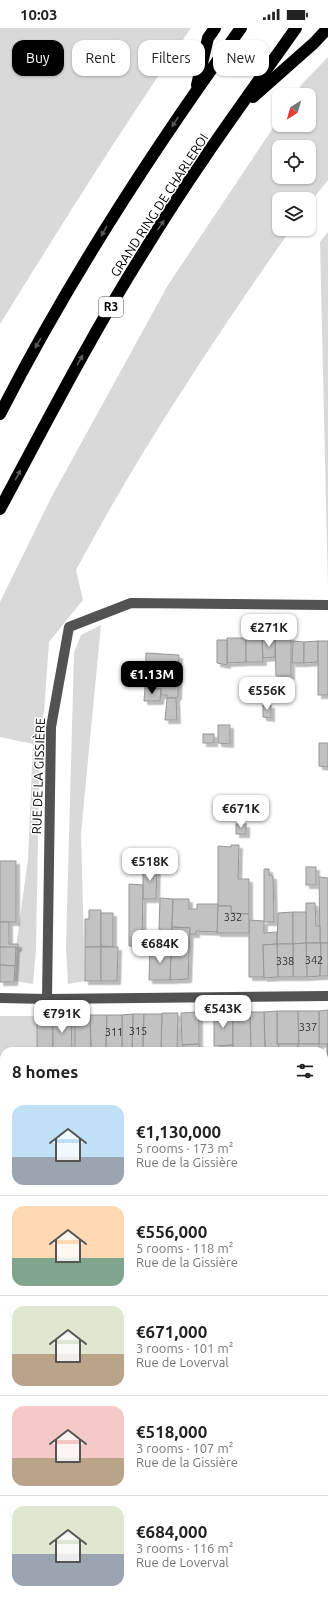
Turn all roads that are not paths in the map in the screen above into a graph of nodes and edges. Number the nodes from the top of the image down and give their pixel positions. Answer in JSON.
{"nodes":[{"id":1,"x":215,"y":28,"type":"edge"},
{"id":2,"x":241,"y":28,"type":"edge"},
{"id":3,"x":296,"y":28,"type":"edge"},
{"id":4,"x":328,"y":28,"type":"edge"},
{"id":5,"x":196,"y":90,"type":"junction"},
{"id":6,"x":236,"y":112,"type":"junction"},
{"id":7,"x":0,"y":414,"type":"edge"},
{"id":8,"x":0,"y":509,"type":"edge"},
{"id":9,"x":328,"y":605,"type":"edge"},
{"id":10,"x":328,"y":996,"type":"edge"},
{"id":11,"x":0,"y":998,"type":"edge"},
{"id":12,"x":47,"y":999,"type":"junction"}],
"edges":[{"from":1,"to":5,"type":"highway"},
{"from":2,"to":5,"type":"highway"},
{"from":3,"to":6,"type":"highway","name":"GRAND RING DE CHARLEROI","number":"R3"},
{"from":4,"to":6,"type":"highway"},
{"from":5,"to":7,"type":"highway","one_way":true},
{"from":8,"to":6,"type":"highway","name":"GRAND RING DE CHARLEROI","number":"R3","one_way":true},
{"from":9,"to":12,"type":"street","name":"RUE DE LA GISSIÈRE"},
{"from":10,"to":12,"type":"street"},
{"from":11,"to":12,"type":"street"}]}
